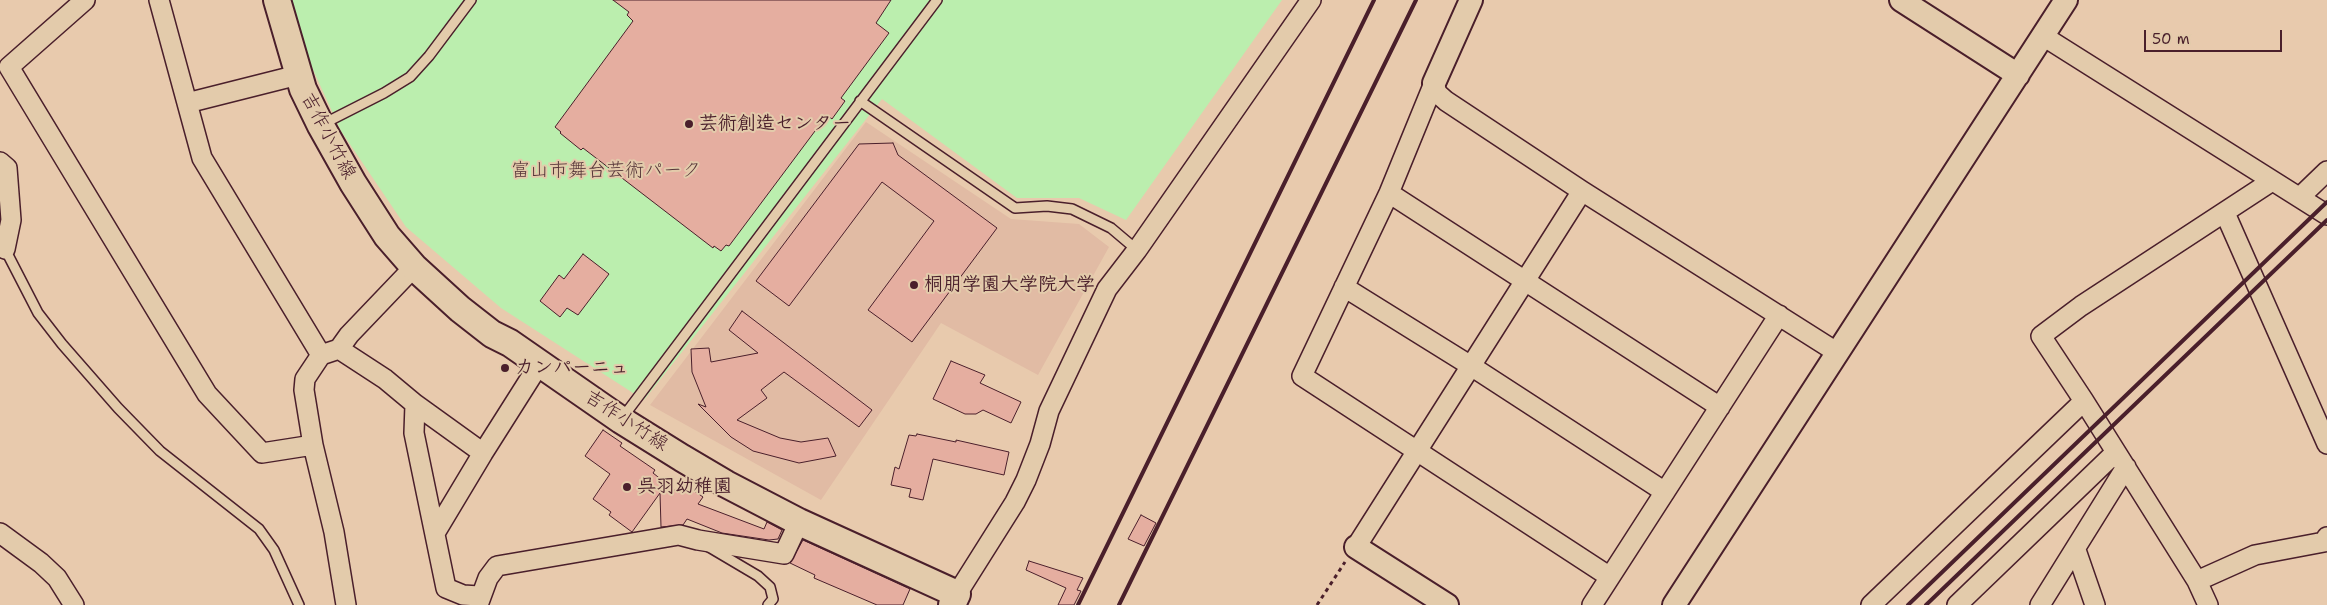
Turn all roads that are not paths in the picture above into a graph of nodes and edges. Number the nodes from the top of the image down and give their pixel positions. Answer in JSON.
{"nodes":[{"id":1,"x":85,"y":0,"type":"edge"},
{"id":2,"x":159,"y":0,"type":"edge"},
{"id":3,"x":276,"y":0,"type":"edge"},
{"id":4,"x":471,"y":0,"type":"edge"},
{"id":5,"x":937,"y":0,"type":"edge"},
{"id":6,"x":1311,"y":0,"type":"edge"},
{"id":7,"x":1471,"y":0,"type":"edge"},
{"id":8,"x":1901,"y":0,"type":"edge"},
{"id":9,"x":2066,"y":0,"type":"edge"},
{"id":10,"x":2043,"y":36,"type":"junction"},
{"id":11,"x":298,"y":75,"type":"junction"},
{"id":12,"x":2018,"y":75,"type":"junction"},
{"id":13,"x":1434,"y":83,"type":"junction"},
{"id":14,"x":860,"y":101,"type":"junction"},
{"id":15,"x":187,"y":103,"type":"junction"},
{"id":16,"x":320,"y":126,"type":"junction"},
{"id":17,"x":0,"y":162,"type":"edge"},
{"id":18,"x":2327,"y":172,"type":"edge"},
{"id":19,"x":2272,"y":181,"type":"junction"},
{"id":20,"x":1582,"y":191,"type":"junction"},
{"id":21,"x":1389,"y":193,"type":"junction"},
{"id":22,"x":2300,"y":197,"type":"junction"},
{"id":23,"x":2226,"y":213,"type":"junction"},
{"id":24,"x":2327,"y":214,"type":"edge"},
{"id":25,"x":2,"y":247,"type":"edge"},
{"id":26,"x":1137,"y":250,"type":"junction"},
{"id":27,"x":414,"y":267,"type":"junction"},
{"id":28,"x":1525,"y":280,"type":"junction"},
{"id":29,"x":1344,"y":287,"type":"junction"},
{"id":30,"x":1779,"y":315,"type":"junction"},
{"id":31,"x":339,"y":349,"type":"junction"},
{"id":32,"x":1838,"y":353,"type":"junction"},
{"id":33,"x":321,"y":355,"type":"junction"},
{"id":34,"x":540,"y":363,"type":"junction"},
{"id":35,"x":1471,"y":366,"type":"junction"},
{"id":36,"x":2084,"y":401,"type":"junction"},
{"id":37,"x":415,"y":404,"type":"junction"},
{"id":38,"x":1720,"y":406,"type":"junction"},
{"id":39,"x":621,"y":420,"type":"junction"},
{"id":40,"x":313,"y":444,"type":"junction"},
{"id":41,"x":2327,"y":444,"type":"edge"},
{"id":42,"x":1417,"y":451,"type":"junction"},
{"id":43,"x":483,"y":453,"type":"junction"},
{"id":44,"x":2121,"y":460,"type":"junction"},
{"id":45,"x":1665,"y":492,"type":"junction"},
{"id":46,"x":799,"y":522,"type":"junction"},
{"id":47,"x":0,"y":533,"type":"edge"},
{"id":48,"x":436,"y":533,"type":"junction"},
{"id":49,"x":2327,"y":537,"type":"edge"},
{"id":50,"x":698,"y":540,"type":"junction"},
{"id":51,"x":1356,"y":547,"type":"joint"},
{"id":52,"x":2076,"y":550,"type":"junction"},
{"id":53,"x":1610,"y":577,"type":"junction"},
{"id":54,"x":2197,"y":581,"type":"junction"},
{"id":55,"x":954,"y":599,"type":"edge"},
{"id":56,"x":478,"y":601,"type":"edge"},
{"id":57,"x":74,"y":605,"type":"edge"},
{"id":58,"x":299,"y":605,"type":"edge"},
{"id":59,"x":346,"y":605,"type":"edge"},
{"id":60,"x":768,"y":605,"type":"edge"},
{"id":61,"x":1446,"y":605,"type":"edge"},
{"id":62,"x":1592,"y":605,"type":"edge"},
{"id":63,"x":1674,"y":605,"type":"edge"},
{"id":64,"x":1871,"y":605,"type":"edge"},
{"id":65,"x":1957,"y":605,"type":"edge"},
{"id":66,"x":2040,"y":605,"type":"edge"},
{"id":67,"x":2095,"y":605,"type":"edge"},
{"id":68,"x":2208,"y":605,"type":"edge"}],
"edges":[{"from":1,"to":40,"type":"street"},
{"from":2,"to":15,"type":"street"},
{"from":3,"to":11,"type":"main road","name":"吉作小竹線"},
{"from":4,"to":16,"type":"lane"},
{"from":5,"to":14,"type":"lane"},
{"from":6,"to":26,"type":"street"},
{"from":7,"to":13,"type":"street"},
{"from":8,"to":12,"type":"street"},
{"from":9,"to":10,"type":"street"},
{"from":10,"to":12,"type":"street"},
{"from":10,"to":19,"type":"street"},
{"from":11,"to":15,"type":"street"},
{"from":11,"to":16,"type":"main road","name":"吉作小竹線"},
{"from":12,"to":32,"type":"street"},
{"from":13,"to":20,"type":"street"},
{"from":13,"to":21,"type":"street"},
{"from":14,"to":26,"type":"lane"},
{"from":14,"to":39,"type":"lane"},
{"from":15,"to":33,"type":"street"},
{"from":16,"to":27,"type":"main road","name":"吉作小竹線"},
{"from":17,"to":25,"type":"street"},
{"from":18,"to":22,"type":"street"},
{"from":19,"to":22,"type":"street"},
{"from":19,"to":23,"type":"street"},
{"from":20,"to":28,"type":"street"},
{"from":20,"to":30,"type":"street"},
{"from":21,"to":28,"type":"street"},
{"from":21,"to":29,"type":"street"},
{"from":22,"to":24,"type":"street"},
{"from":23,"to":36,"type":"street"},
{"from":23,"to":41,"type":"street"},
{"from":25,"to":58,"type":"lane"},
{"from":26,"to":55,"type":"street"},
{"from":27,"to":31,"type":"street"},
{"from":27,"to":34,"type":"main road","name":"吉作小竹線"},
{"from":28,"to":35,"type":"street"},
{"from":28,"to":38,"type":"street"},
{"from":29,"to":35,"type":"street"},
{"from":29,"to":42,"type":"street"},
{"from":30,"to":32,"type":"street"},
{"from":30,"to":38,"type":"street"},
{"from":31,"to":33,"type":"street"},
{"from":31,"to":37,"type":"street"},
{"from":32,"to":63,"type":"street"},
{"from":33,"to":40,"type":"street"},
{"from":34,"to":39,"type":"main road","name":"吉作小竹線"},
{"from":34,"to":43,"type":"street"},
{"from":35,"to":42,"type":"street"},
{"from":35,"to":45,"type":"street"},
{"from":36,"to":44,"type":"street"},
{"from":36,"to":64,"type":"street"},
{"from":37,"to":43,"type":"street"},
{"from":37,"to":48,"type":"street"},
{"from":38,"to":45,"type":"street"},
{"from":39,"to":46,"type":"main road","name":"吉作小竹線"},
{"from":40,"to":59,"type":"street"},
{"from":42,"to":51,"type":"street"},
{"from":42,"to":53,"type":"street"},
{"from":43,"to":48,"type":"street"},
{"from":44,"to":52,"type":"street"},
{"from":44,"to":54,"type":"street"},
{"from":44,"to":65,"type":"street"},
{"from":45,"to":53,"type":"street"},
{"from":46,"to":50,"type":"street"},
{"from":46,"to":55,"type":"main road","name":"吉作小竹線"},
{"from":47,"to":57,"type":"street"},
{"from":48,"to":56,"type":"street"},
{"from":49,"to":54,"type":"street"},
{"from":50,"to":56,"type":"street"},
{"from":50,"to":60,"type":"lane"},
{"from":51,"to":61,"type":"street"},
{"from":52,"to":66,"type":"street"},
{"from":52,"to":67,"type":"street"},
{"from":53,"to":62,"type":"street"},
{"from":54,"to":68,"type":"street"}]}
